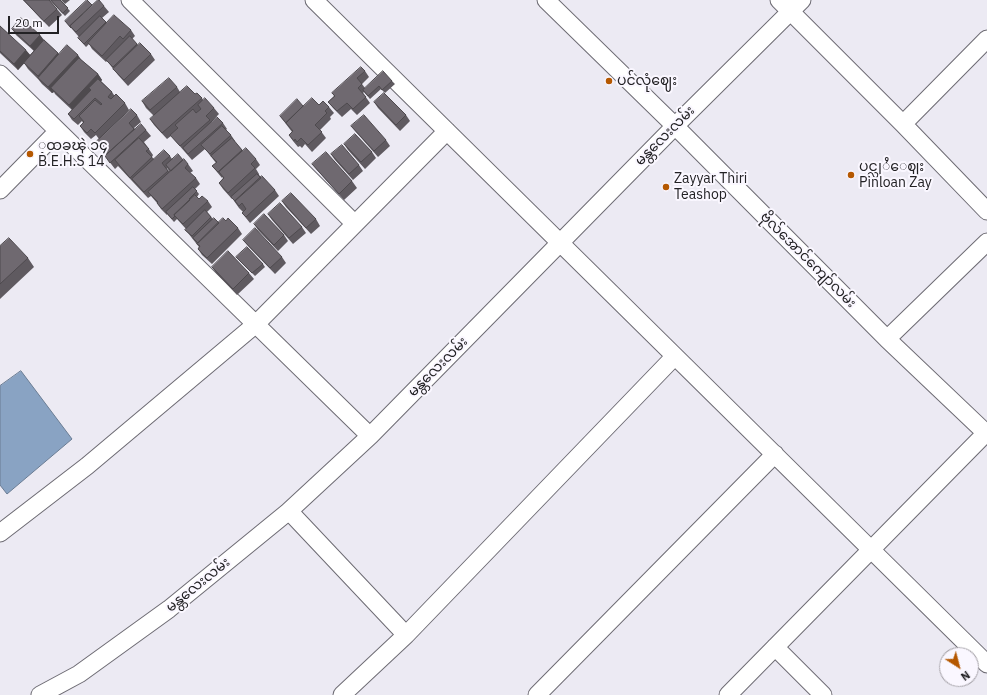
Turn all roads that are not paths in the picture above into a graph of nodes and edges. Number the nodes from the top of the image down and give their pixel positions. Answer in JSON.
{"nodes":[{"id":1,"x":130,"y":0,"type":"edge"},
{"id":2,"x":314,"y":0,"type":"edge"},
{"id":3,"x":546,"y":0,"type":"edge"},
{"id":4,"x":790,"y":4,"type":"edge"},
{"id":5,"x":987,"y":39,"type":"edge"},
{"id":6,"x":0,"y":74,"type":"edge"},
{"id":7,"x":903,"y":124,"type":"junction"},
{"id":8,"x":675,"y":126,"type":"junction"},
{"id":9,"x":58,"y":131,"type":"junction"},
{"id":10,"x":447,"y":131,"type":"junction"},
{"id":11,"x":0,"y":190,"type":"edge"},
{"id":12,"x":987,"y":211,"type":"edge"},
{"id":13,"x":355,"y":224,"type":"junction"},
{"id":14,"x":987,"y":242,"type":"edge"},
{"id":15,"x":561,"y":243,"type":"junction"},
{"id":16,"x":256,"y":324,"type":"junction"},
{"id":17,"x":887,"y":339,"type":"junction"},
{"id":18,"x":675,"y":356,"type":"junction"},
{"id":19,"x":987,"y":434,"type":"edge"},
{"id":20,"x":370,"y":436,"type":"junction"},
{"id":21,"x":775,"y":454,"type":"junction"},
{"id":22,"x":289,"y":511,"type":"junction"},
{"id":23,"x":0,"y":533,"type":"edge"},
{"id":24,"x":871,"y":550,"type":"junction"},
{"id":25,"x":406,"y":635,"type":"junction"},
{"id":26,"x":775,"y":647,"type":"junction"},
{"id":27,"x":987,"y":664,"type":"edge"},
{"id":28,"x":49,"y":693,"type":"edge"},
{"id":29,"x":342,"y":695,"type":"edge"},
{"id":30,"x":537,"y":695,"type":"edge"},
{"id":31,"x":728,"y":695,"type":"edge"},
{"id":32,"x":823,"y":695,"type":"edge"}],
"edges":[{"from":1,"to":13,"type":"street"},
{"from":2,"to":10,"type":"street"},
{"from":3,"to":8,"type":"street","name":"ဗိုလ်အောင်ကျော်လမ်း"},
{"from":4,"to":7,"type":"street"},
{"from":4,"to":8,"type":"street","name":"မန္တလေးလမ်း"},
{"from":5,"to":7,"type":"street"},
{"from":6,"to":9,"type":"street"},
{"from":7,"to":12,"type":"street"},
{"from":8,"to":15,"type":"street","name":"မန္တလေးလမ်း"},
{"from":8,"to":17,"type":"street","name":"ဗိုလ်အောင်ကျော်လမ်း"},
{"from":9,"to":11,"type":"street"},
{"from":9,"to":16,"type":"street"},
{"from":10,"to":13,"type":"street"},
{"from":10,"to":15,"type":"street"},
{"from":13,"to":16,"type":"street"},
{"from":14,"to":17,"type":"street"},
{"from":15,"to":18,"type":"street"},
{"from":15,"to":20,"type":"street","name":"မန္တလေးလမ်း"},
{"from":16,"to":20,"type":"street"},
{"from":16,"to":23,"type":"street"},
{"from":17,"to":19,"type":"street","name":"ဗိုလ်အောင်ကျော်လမ်း"},
{"from":18,"to":21,"type":"street"},
{"from":18,"to":25,"type":"street"},
{"from":19,"to":24,"type":"street"},
{"from":20,"to":22,"type":"street","name":"မန္တလေးလမ်း"},
{"from":21,"to":24,"type":"street"},
{"from":21,"to":30,"type":"street"},
{"from":22,"to":25,"type":"street"},
{"from":22,"to":28,"type":"street","name":"မန္တလေးလမ်း"},
{"from":24,"to":26,"type":"street"},
{"from":24,"to":27,"type":"street"},
{"from":25,"to":29,"type":"street"},
{"from":26,"to":31,"type":"street"},
{"from":26,"to":32,"type":"street"}]}
